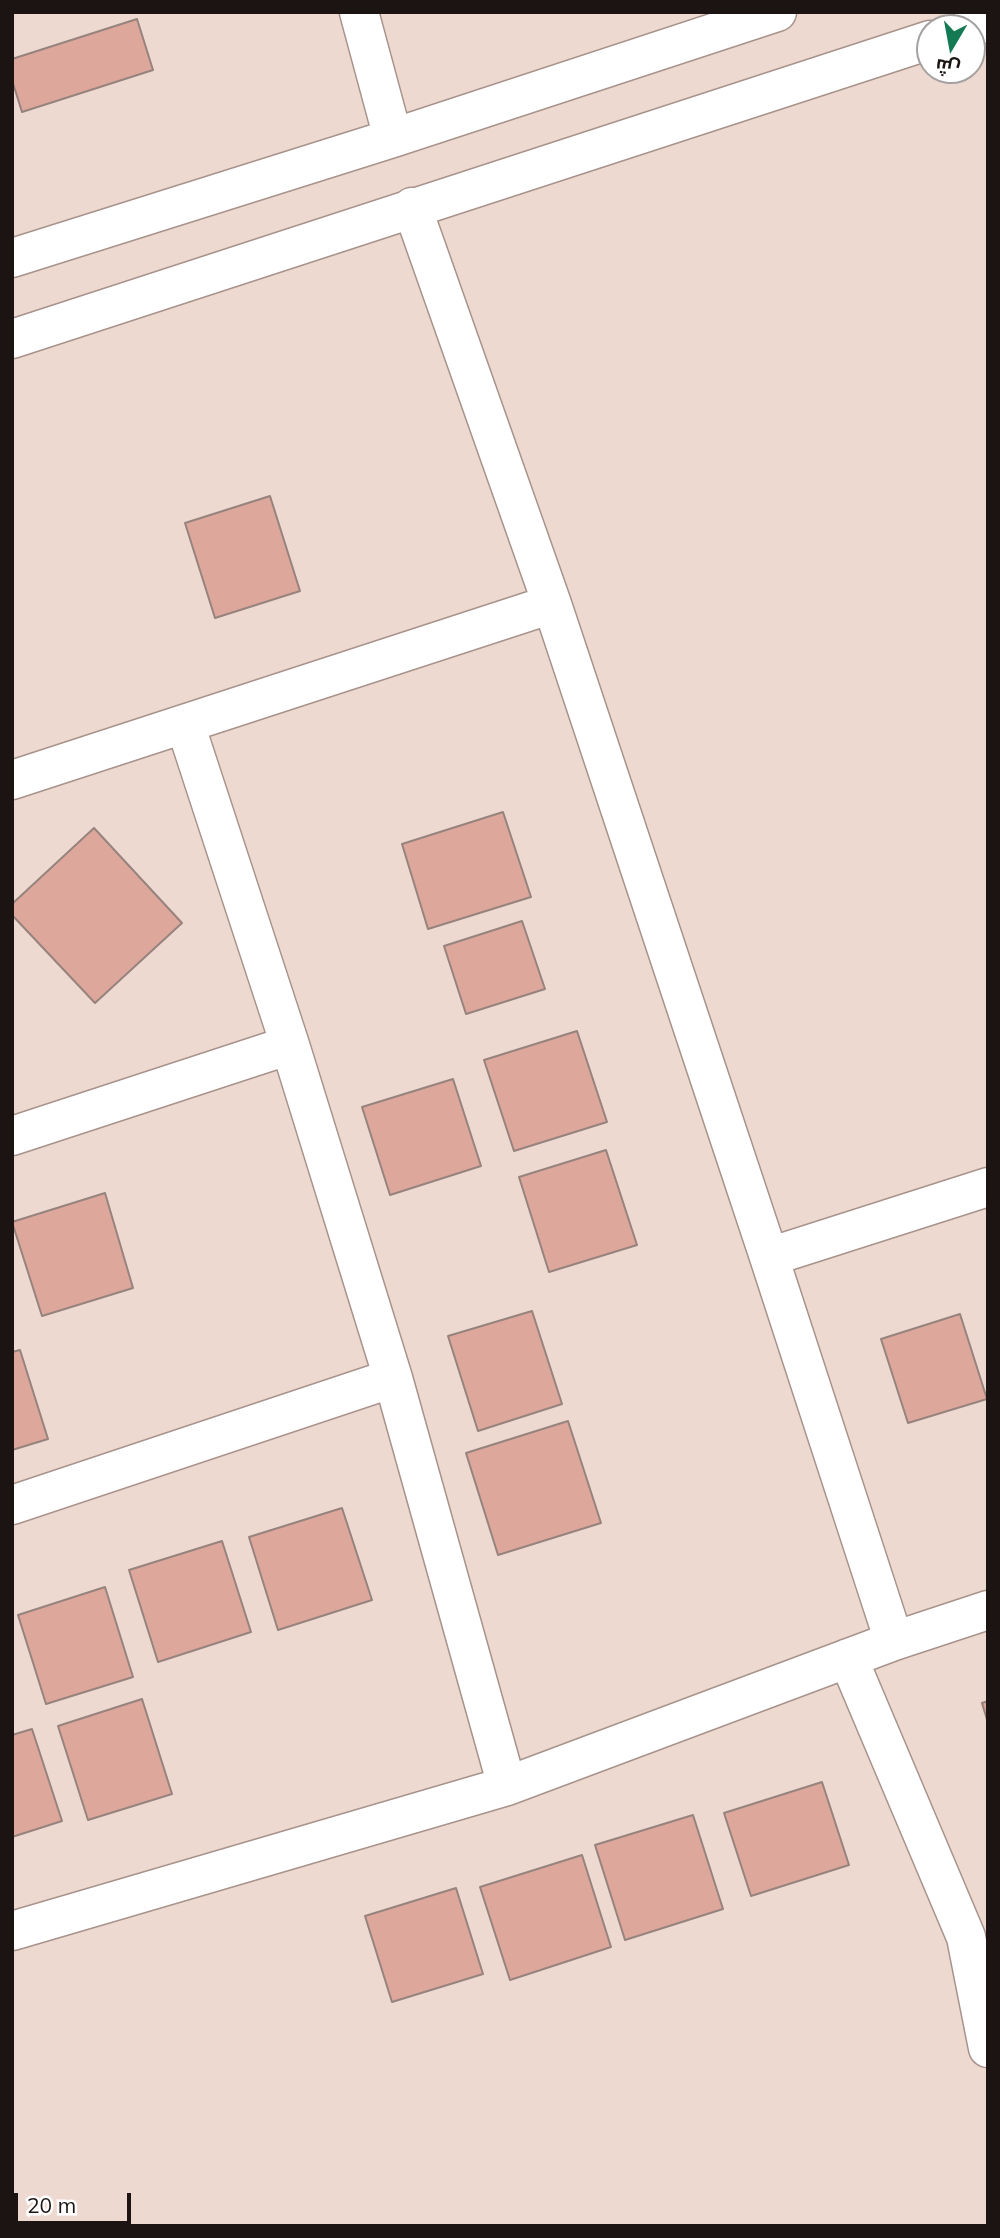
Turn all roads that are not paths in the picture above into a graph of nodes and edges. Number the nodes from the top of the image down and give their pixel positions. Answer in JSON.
{"nodes":[{"id":1,"x":359,"y":12,"type":"edge"},
{"id":2,"x":777,"y":12,"type":"edge"},
{"id":3,"x":916,"y":45,"type":"edge"},
{"id":4,"x":393,"y":138,"type":"junction"},
{"id":5,"x":412,"y":207,"type":"junction"},
{"id":6,"x":15,"y":249,"type":"edge"},
{"id":7,"x":12,"y":339,"type":"edge"},
{"id":8,"x":552,"y":604,"type":"junction"},
{"id":9,"x":185,"y":724,"type":"junction"},
{"id":10,"x":12,"y":780,"type":"edge"},
{"id":11,"x":290,"y":1045,"type":"junction"},
{"id":12,"x":12,"y":1136,"type":"edge"},
{"id":13,"x":988,"y":1187,"type":"edge"},
{"id":14,"x":769,"y":1257,"type":"junction"},
{"id":15,"x":393,"y":1378,"type":"junction"},
{"id":16,"x":12,"y":1505,"type":"edge"},
{"id":17,"x":988,"y":1610,"type":"edge"},
{"id":18,"x":894,"y":1641,"type":"junction"},
{"id":19,"x":848,"y":1658,"type":"junction"},
{"id":20,"x":507,"y":1786,"type":"junction"},
{"id":21,"x":12,"y":1931,"type":"edge"},
{"id":22,"x":988,"y":2048,"type":"edge"}],
"edges":[{"from":1,"to":4,"type":"street"},
{"from":2,"to":4,"type":"street"},
{"from":3,"to":5,"type":"street"},
{"from":4,"to":6,"type":"street"},
{"from":5,"to":7,"type":"street"},
{"from":5,"to":8,"type":"street"},
{"from":8,"to":9,"type":"street"},
{"from":8,"to":14,"type":"street"},
{"from":9,"to":10,"type":"street"},
{"from":9,"to":11,"type":"street"},
{"from":11,"to":12,"type":"street"},
{"from":11,"to":15,"type":"street"},
{"from":13,"to":14,"type":"street"},
{"from":14,"to":18,"type":"street"},
{"from":15,"to":16,"type":"street"},
{"from":15,"to":20,"type":"street"},
{"from":17,"to":18,"type":"street"},
{"from":18,"to":19,"type":"street"},
{"from":19,"to":20,"type":"street"},
{"from":19,"to":22,"type":"street"},
{"from":20,"to":21,"type":"street"}]}
